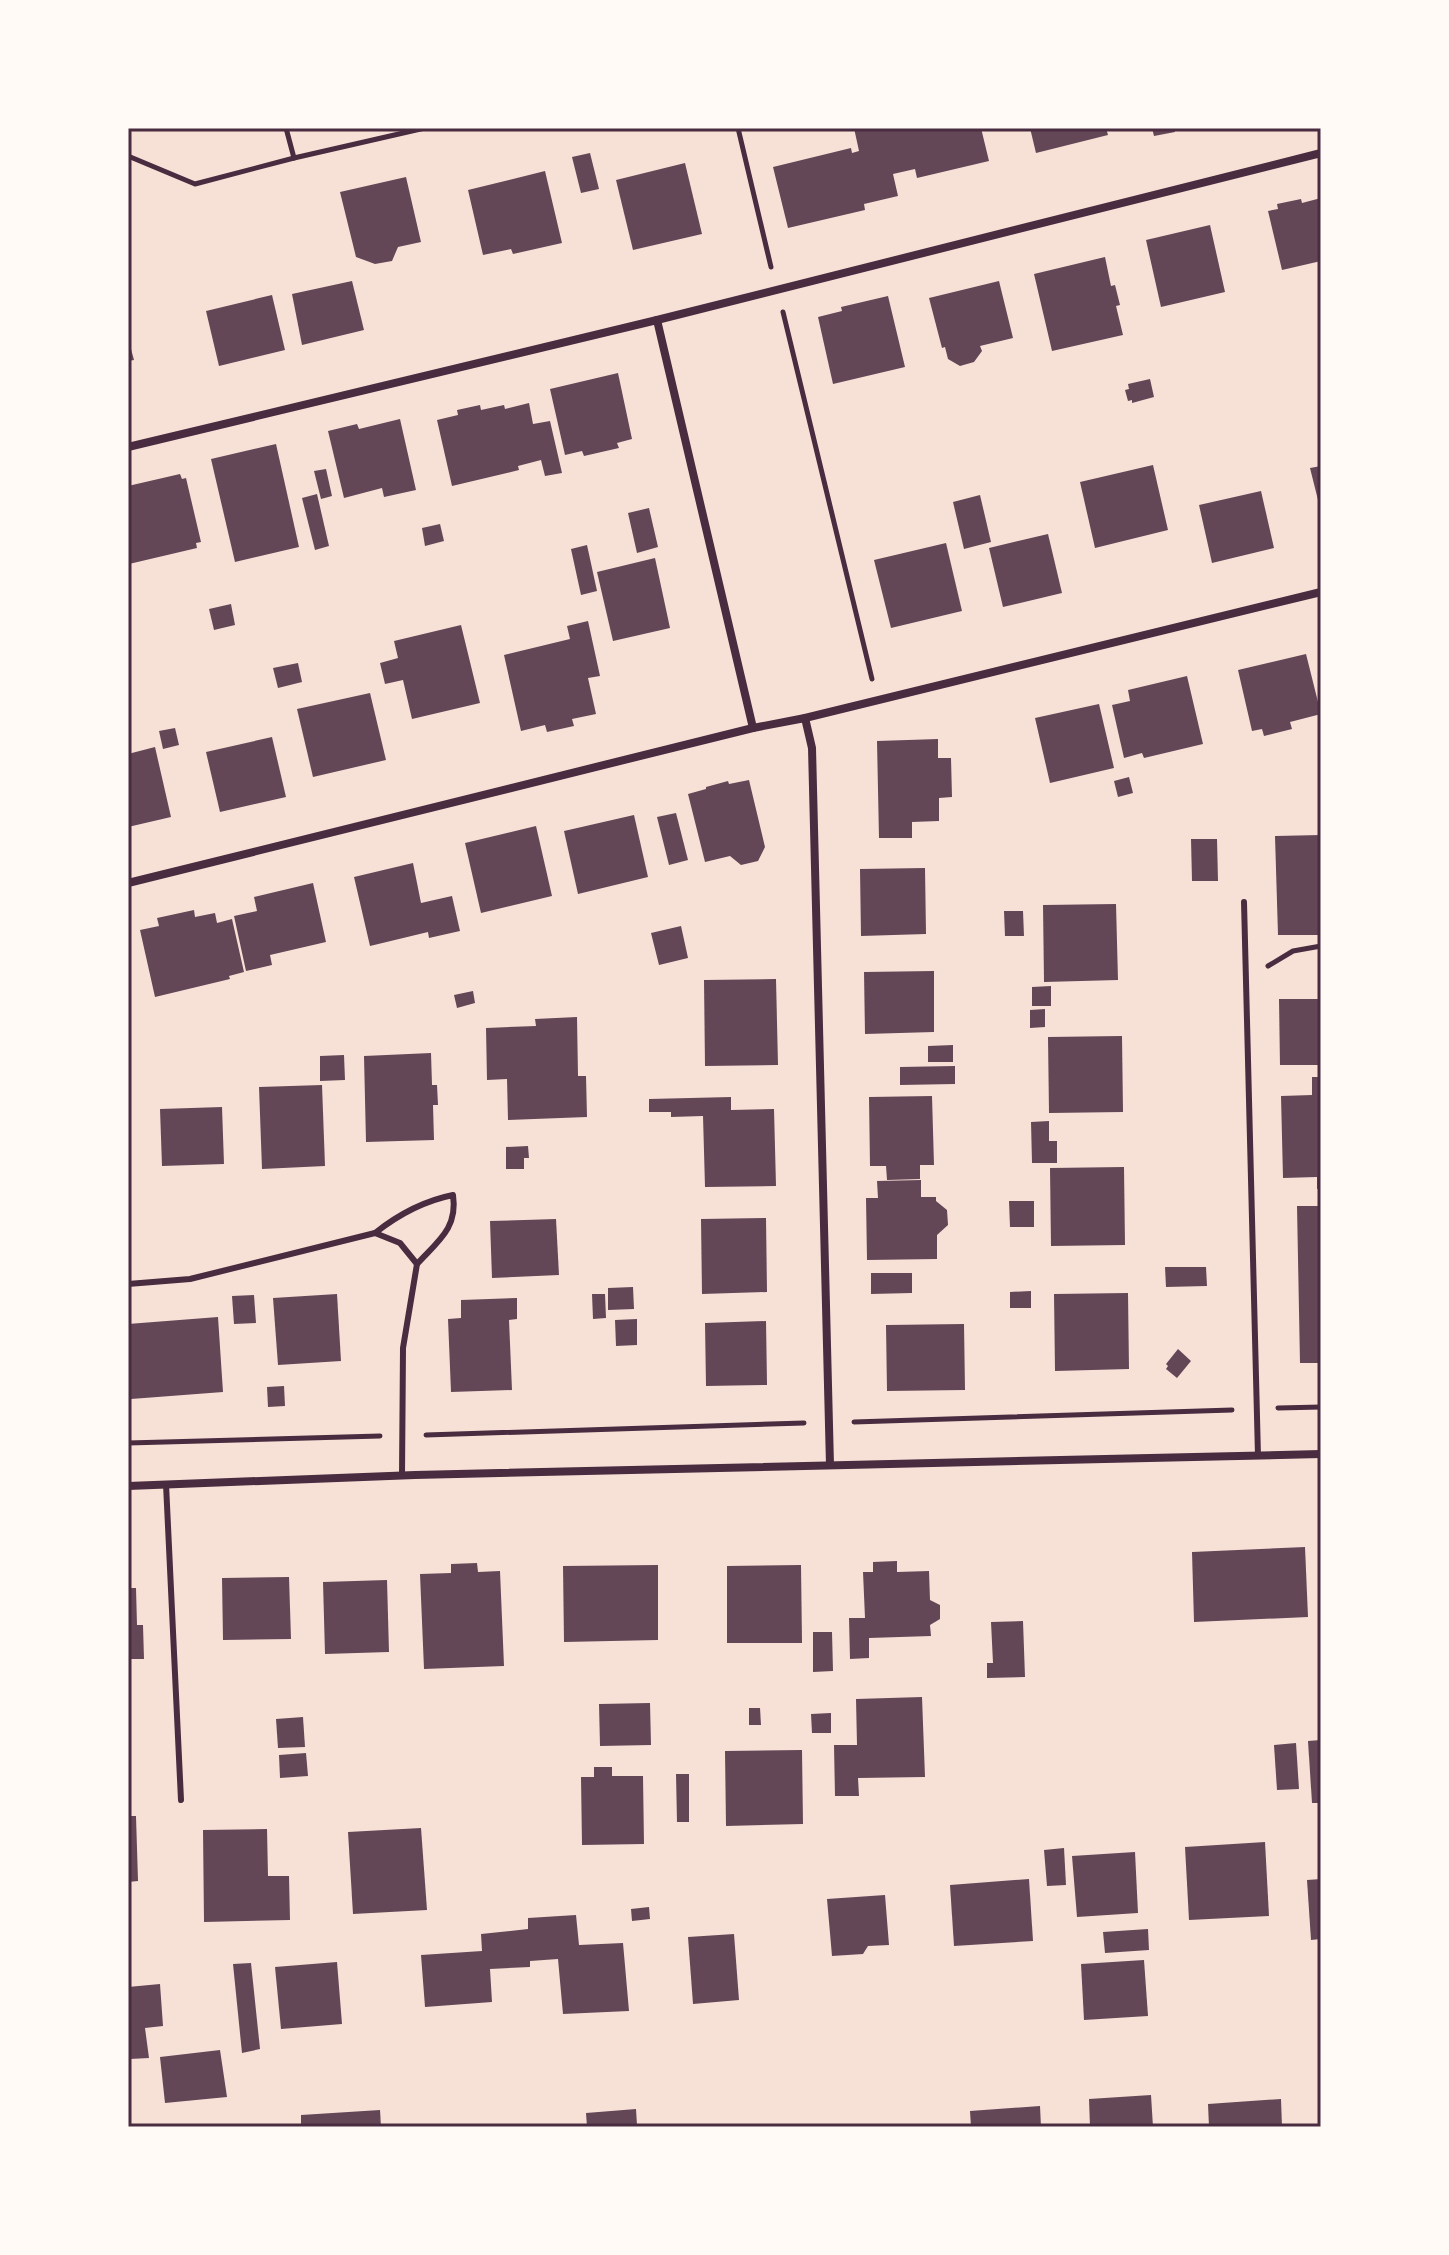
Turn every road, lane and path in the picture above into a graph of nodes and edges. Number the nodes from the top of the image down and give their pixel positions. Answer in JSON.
{"nodes":[{"id":1,"x":286,"y":128,"type":"edge"},
{"id":2,"x":425,"y":128,"type":"edge"},
{"id":3,"x":738,"y":128,"type":"edge"},
{"id":4,"x":1321,"y":153,"type":"edge"},
{"id":5,"x":128,"y":156,"type":"edge"},
{"id":6,"x":294,"y":158,"type":"junction"},
{"id":7,"x":777,"y":291,"type":"junction"},
{"id":8,"x":657,"y":320,"type":"junction"},
{"id":9,"x":128,"y":447,"type":"edge"},
{"id":10,"x":1321,"y":592,"type":"edge"},
{"id":11,"x":875,"y":700,"type":"junction"},
{"id":12,"x":805,"y":718,"type":"junction"},
{"id":13,"x":753,"y":728,"type":"junction"},
{"id":14,"x":128,"y":883,"type":"edge"},
{"id":15,"x":1244,"y":902,"type":"dead end"},
{"id":16,"x":1321,"y":946,"type":"edge"},
{"id":17,"x":1246,"y":978,"type":"junction"},
{"id":18,"x":375,"y":1233,"type":"junction"},
{"id":19,"x":417,"y":1264,"type":"junction"},
{"id":20,"x":128,"y":1284,"type":"edge"},
{"id":21,"x":1321,"y":1407,"type":"edge"},
{"id":22,"x":1256,"y":1409,"type":"junction"},
{"id":23,"x":829,"y":1423,"type":"junction"},
{"id":24,"x":402,"y":1435,"type":"junction"},
{"id":25,"x":128,"y":1443,"type":"edge"},
{"id":26,"x":1321,"y":1454,"type":"edge"},
{"id":27,"x":1258,"y":1456,"type":"junction"},
{"id":28,"x":830,"y":1465,"type":"junction"},
{"id":29,"x":402,"y":1475,"type":"junction"},
{"id":30,"x":166,"y":1484,"type":"junction"},
{"id":31,"x":128,"y":1486,"type":"edge"},
{"id":32,"x":181,"y":1800,"type":"dead end"}],
"edges":[{"from":1,"to":6,"type":"path"},
{"from":2,"to":6,"type":"path"},
{"from":3,"to":7,"type":"path"},
{"from":4,"to":7,"type":"street"},
{"from":5,"to":6,"type":"path"},
{"from":7,"to":8,"type":"street"},
{"from":7,"to":11,"type":"path"},
{"from":8,"to":9,"type":"street"},
{"from":8,"to":13,"type":"street"},
{"from":10,"to":11,"type":"street"},
{"from":11,"to":12,"type":"street"},
{"from":12,"to":13,"type":"street"},
{"from":12,"to":23,"type":"street"},
{"from":13,"to":14,"type":"street"},
{"from":15,"to":17,"type":"lane"},
{"from":16,"to":17,"type":"path"},
{"from":17,"to":22,"type":"lane"},
{"from":18,"to":19,"type":"lane"},
{"from":18,"to":19,"type":"lane"},
{"from":18,"to":20,"type":"lane"},
{"from":19,"to":24,"type":"lane"},
{"from":21,"to":22,"type":"path"},
{"from":22,"to":23,"type":"path"},
{"from":22,"to":27,"type":"lane"},
{"from":23,"to":24,"type":"path"},
{"from":23,"to":28,"type":"street"},
{"from":24,"to":25,"type":"path"},
{"from":24,"to":29,"type":"lane"},
{"from":26,"to":27,"type":"street"},
{"from":27,"to":28,"type":"street"},
{"from":28,"to":29,"type":"street"},
{"from":29,"to":30,"type":"street"},
{"from":30,"to":31,"type":"street"},
{"from":30,"to":32,"type":"lane"}]}
